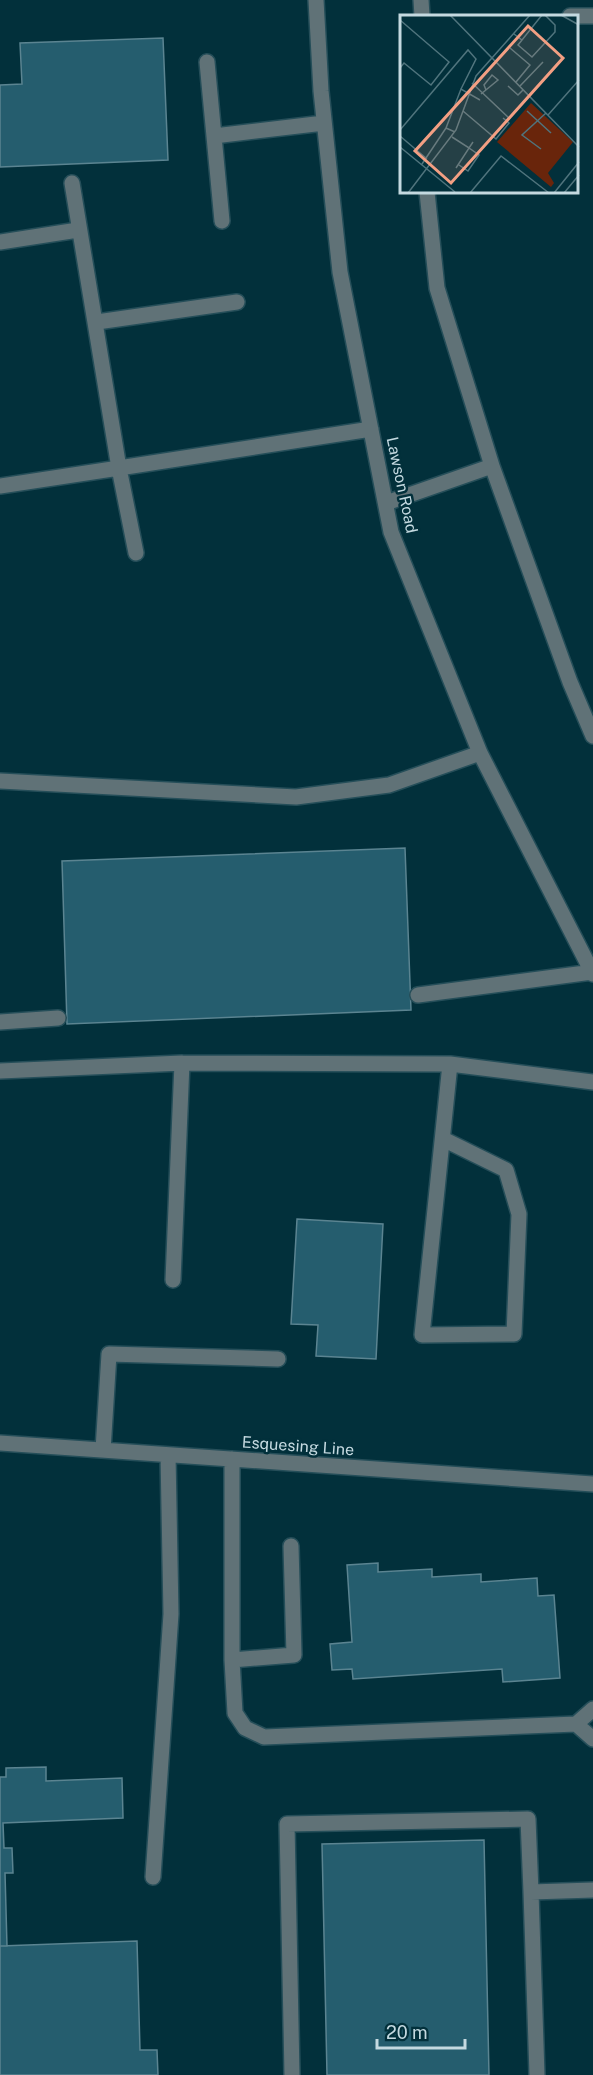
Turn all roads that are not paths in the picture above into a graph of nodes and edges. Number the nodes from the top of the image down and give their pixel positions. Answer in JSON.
{"nodes":[{"id":1,"x":316,"y":0,"type":"edge"},
{"id":2,"x":421,"y":0,"type":"edge"},
{"id":3,"x":422,"y":15,"type":"edge"},
{"id":4,"x":207,"y":62,"type":"dead end"},
{"id":5,"x":324,"y":123,"type":"junction"},
{"id":6,"x":214,"y":136,"type":"junction"},
{"id":7,"x":72,"y":183,"type":"dead end"},
{"id":8,"x":427,"y":194,"type":"edge"},
{"id":9,"x":222,"y":221,"type":"dead end"},
{"id":10,"x":78,"y":230,"type":"junction"},
{"id":11,"x":0,"y":242,"type":"edge"},
{"id":12,"x":237,"y":302,"type":"dead end"},
{"id":13,"x":97,"y":322,"type":"junction"},
{"id":14,"x":371,"y":429,"type":"junction"},
{"id":15,"x":492,"y":466,"type":"junction"},
{"id":16,"x":119,"y":468,"type":"junction"},
{"id":17,"x":0,"y":486,"type":"edge"},
{"id":18,"x":386,"y":503,"type":"junction"},
{"id":19,"x":136,"y":553,"type":"dead end"},
{"id":20,"x":593,"y":736,"type":"edge"},
{"id":21,"x":480,"y":753,"type":"junction"},
{"id":22,"x":0,"y":781,"type":"edge"},
{"id":23,"x":593,"y":973,"type":"edge"},
{"id":24,"x":418,"y":995,"type":"dead end"},
{"id":25,"x":58,"y":1018,"type":"dead end"},
{"id":26,"x":0,"y":1022,"type":"edge"},
{"id":27,"x":182,"y":1063,"type":"junction"},
{"id":28,"x":450,"y":1064,"type":"junction"},
{"id":29,"x":0,"y":1071,"type":"edge"},
{"id":30,"x":593,"y":1082,"type":"edge"},
{"id":31,"x":443,"y":1139,"type":"junction"},
{"id":32,"x":173,"y":1280,"type":"dead end"},
{"id":33,"x":278,"y":1359,"type":"dead end"},
{"id":34,"x":0,"y":1443,"type":"edge"},
{"id":35,"x":103,"y":1450,"type":"junction"},
{"id":36,"x":168,"y":1455,"type":"junction"},
{"id":37,"x":232,"y":1459,"type":"junction"},
{"id":38,"x":593,"y":1484,"type":"edge"},
{"id":39,"x":291,"y":1546,"type":"dead end"},
{"id":40,"x":232,"y":1660,"type":"junction"},
{"id":41,"x":593,"y":1708,"type":"edge"},
{"id":42,"x":576,"y":1724,"type":"junction"},
{"id":43,"x":593,"y":1739,"type":"edge"},
{"id":44,"x":153,"y":1877,"type":"dead end"},
{"id":45,"x":593,"y":1890,"type":"edge"},
{"id":46,"x":531,"y":1892,"type":"junction"},
{"id":47,"x":292,"y":2075,"type":"edge"},
{"id":48,"x":537,"y":2075,"type":"edge"}],
"edges":[{"from":1,"to":5,"type":"street","name":"Lawson Road"},
{"from":2,"to":3,"type":"street"},
{"from":4,"to":6,"type":"street"},
{"from":5,"to":6,"type":"street"},
{"from":5,"to":14,"type":"street","name":"Lawson Road"},
{"from":6,"to":9,"type":"street"},
{"from":7,"to":10,"type":"street"},
{"from":8,"to":15,"type":"street"},
{"from":10,"to":11,"type":"street"},
{"from":10,"to":13,"type":"street"},
{"from":12,"to":13,"type":"street"},
{"from":13,"to":16,"type":"street"},
{"from":14,"to":16,"type":"street"},
{"from":14,"to":18,"type":"street","name":"Lawson Road"},
{"from":15,"to":18,"type":"street"},
{"from":15,"to":20,"type":"street"},
{"from":16,"to":17,"type":"street"},
{"from":16,"to":19,"type":"street"},
{"from":18,"to":21,"type":"street","name":"Lawson Road"},
{"from":21,"to":22,"type":"street"},
{"from":21,"to":23,"type":"street","name":"Lawson Road"},
{"from":23,"to":24,"type":"street"},
{"from":25,"to":26,"type":"street"},
{"from":27,"to":28,"type":"street"},
{"from":27,"to":29,"type":"street"},
{"from":27,"to":32,"type":"street"},
{"from":28,"to":30,"type":"street"},
{"from":28,"to":31,"type":"street"},
{"from":31,"to":31,"type":"street"},
{"from":33,"to":35,"type":"street"},
{"from":34,"to":35,"type":"street","name":"Esquesing Line"},
{"from":35,"to":36,"type":"street","name":"Esquesing Line"},
{"from":36,"to":37,"type":"street","name":"Esquesing Line"},
{"from":36,"to":44,"type":"street"},
{"from":37,"to":38,"type":"street","name":"Esquesing Line"},
{"from":37,"to":40,"type":"street"},
{"from":39,"to":40,"type":"street"},
{"from":40,"to":42,"type":"street"},
{"from":41,"to":42,"type":"street"},
{"from":42,"to":43,"type":"street"},
{"from":45,"to":46,"type":"street"},
{"from":46,"to":47,"type":"street"},
{"from":46,"to":48,"type":"street"}]}
